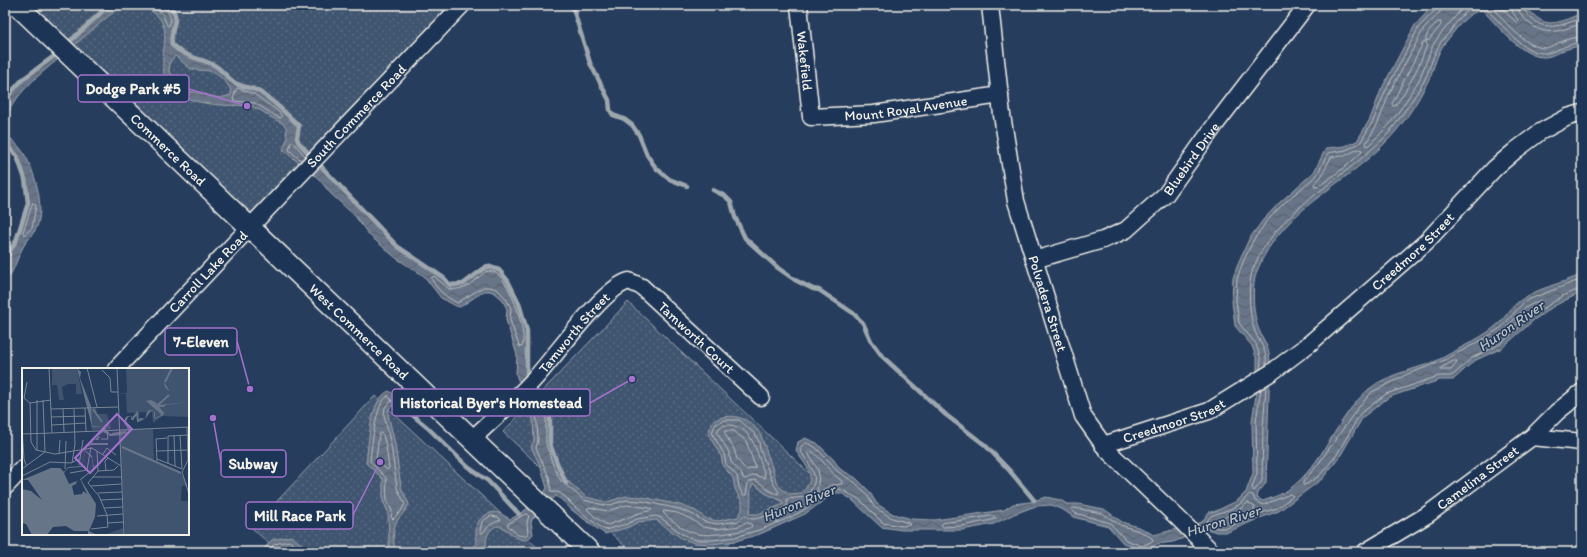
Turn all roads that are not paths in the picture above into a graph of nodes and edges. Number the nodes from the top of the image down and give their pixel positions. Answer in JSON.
{"nodes":[{"id":1,"x":17,"y":5,"type":"edge"},
{"id":2,"x":462,"y":5,"type":"edge"},
{"id":3,"x":799,"y":5,"type":"edge"},
{"id":4,"x":990,"y":5,"type":"edge"},
{"id":5,"x":1307,"y":5,"type":"edge"},
{"id":6,"x":1000,"y":95,"type":"junction"},
{"id":7,"x":1582,"y":113,"type":"edge"},
{"id":8,"x":811,"y":117,"type":"joint"},
{"id":9,"x":250,"y":227,"type":"junction"},
{"id":10,"x":1034,"y":260,"type":"junction"},
{"id":11,"x":629,"y":281,"type":"joint"},
{"id":12,"x":117,"y":368,"type":"edge"},
{"id":13,"x":1243,"y":391,"type":"joint"},
{"id":14,"x":1582,"y":392,"type":"edge"},
{"id":15,"x":761,"y":397,"type":"dead end"},
{"id":16,"x":1532,"y":437,"type":"junction"},
{"id":17,"x":472,"y":440,"type":"junction"},
{"id":18,"x":1582,"y":442,"type":"edge"},
{"id":19,"x":1103,"y":445,"type":"junction"},
{"id":20,"x":22,"y":469,"type":"edge"},
{"id":21,"x":5,"y":487,"type":"edge"},
{"id":22,"x":1210,"y":551,"type":"edge"},
{"id":23,"x":590,"y":552,"type":"edge"},
{"id":24,"x":1365,"y":552,"type":"edge"}],
"edges":[{"from":1,"to":9,"type":"main road","name":"Commerce Road"},
{"from":2,"to":9,"type":"street","name":"South Commerce Road"},
{"from":3,"to":8,"type":"street","name":"Wakefield"},
{"from":4,"to":6,"type":"street","name":"Polvadera Street"},
{"from":5,"to":10,"type":"street","name":"Bluebird Drive"},
{"from":6,"to":8,"type":"street","name":"Mount Royal Avenue"},
{"from":6,"to":10,"type":"street","name":"Polvadera Street"},
{"from":7,"to":13,"type":"street","name":"Creedmore Street"},
{"from":9,"to":12,"type":"street","name":"Carroll Lake Road"},
{"from":9,"to":17,"type":"main road","name":"West Commerce Road"},
{"from":10,"to":19,"type":"street","name":"Polvadera Street"},
{"from":11,"to":15,"type":"street","name":"Tamworth Court"},
{"from":11,"to":17,"type":"street","name":"Tamworth Street"},
{"from":13,"to":19,"type":"street","name":"Creedmoor Street"},
{"from":14,"to":16,"type":"street","name":"Camelina Street"},
{"from":16,"to":18,"type":"street"},
{"from":16,"to":24,"type":"street","name":"Camelina Street"},
{"from":17,"to":23,"type":"main road","name":"West Commerce Road"},
{"from":19,"to":22,"type":"street","name":"Polvadera Street"},
{"from":20,"to":21,"type":"street"}]}
